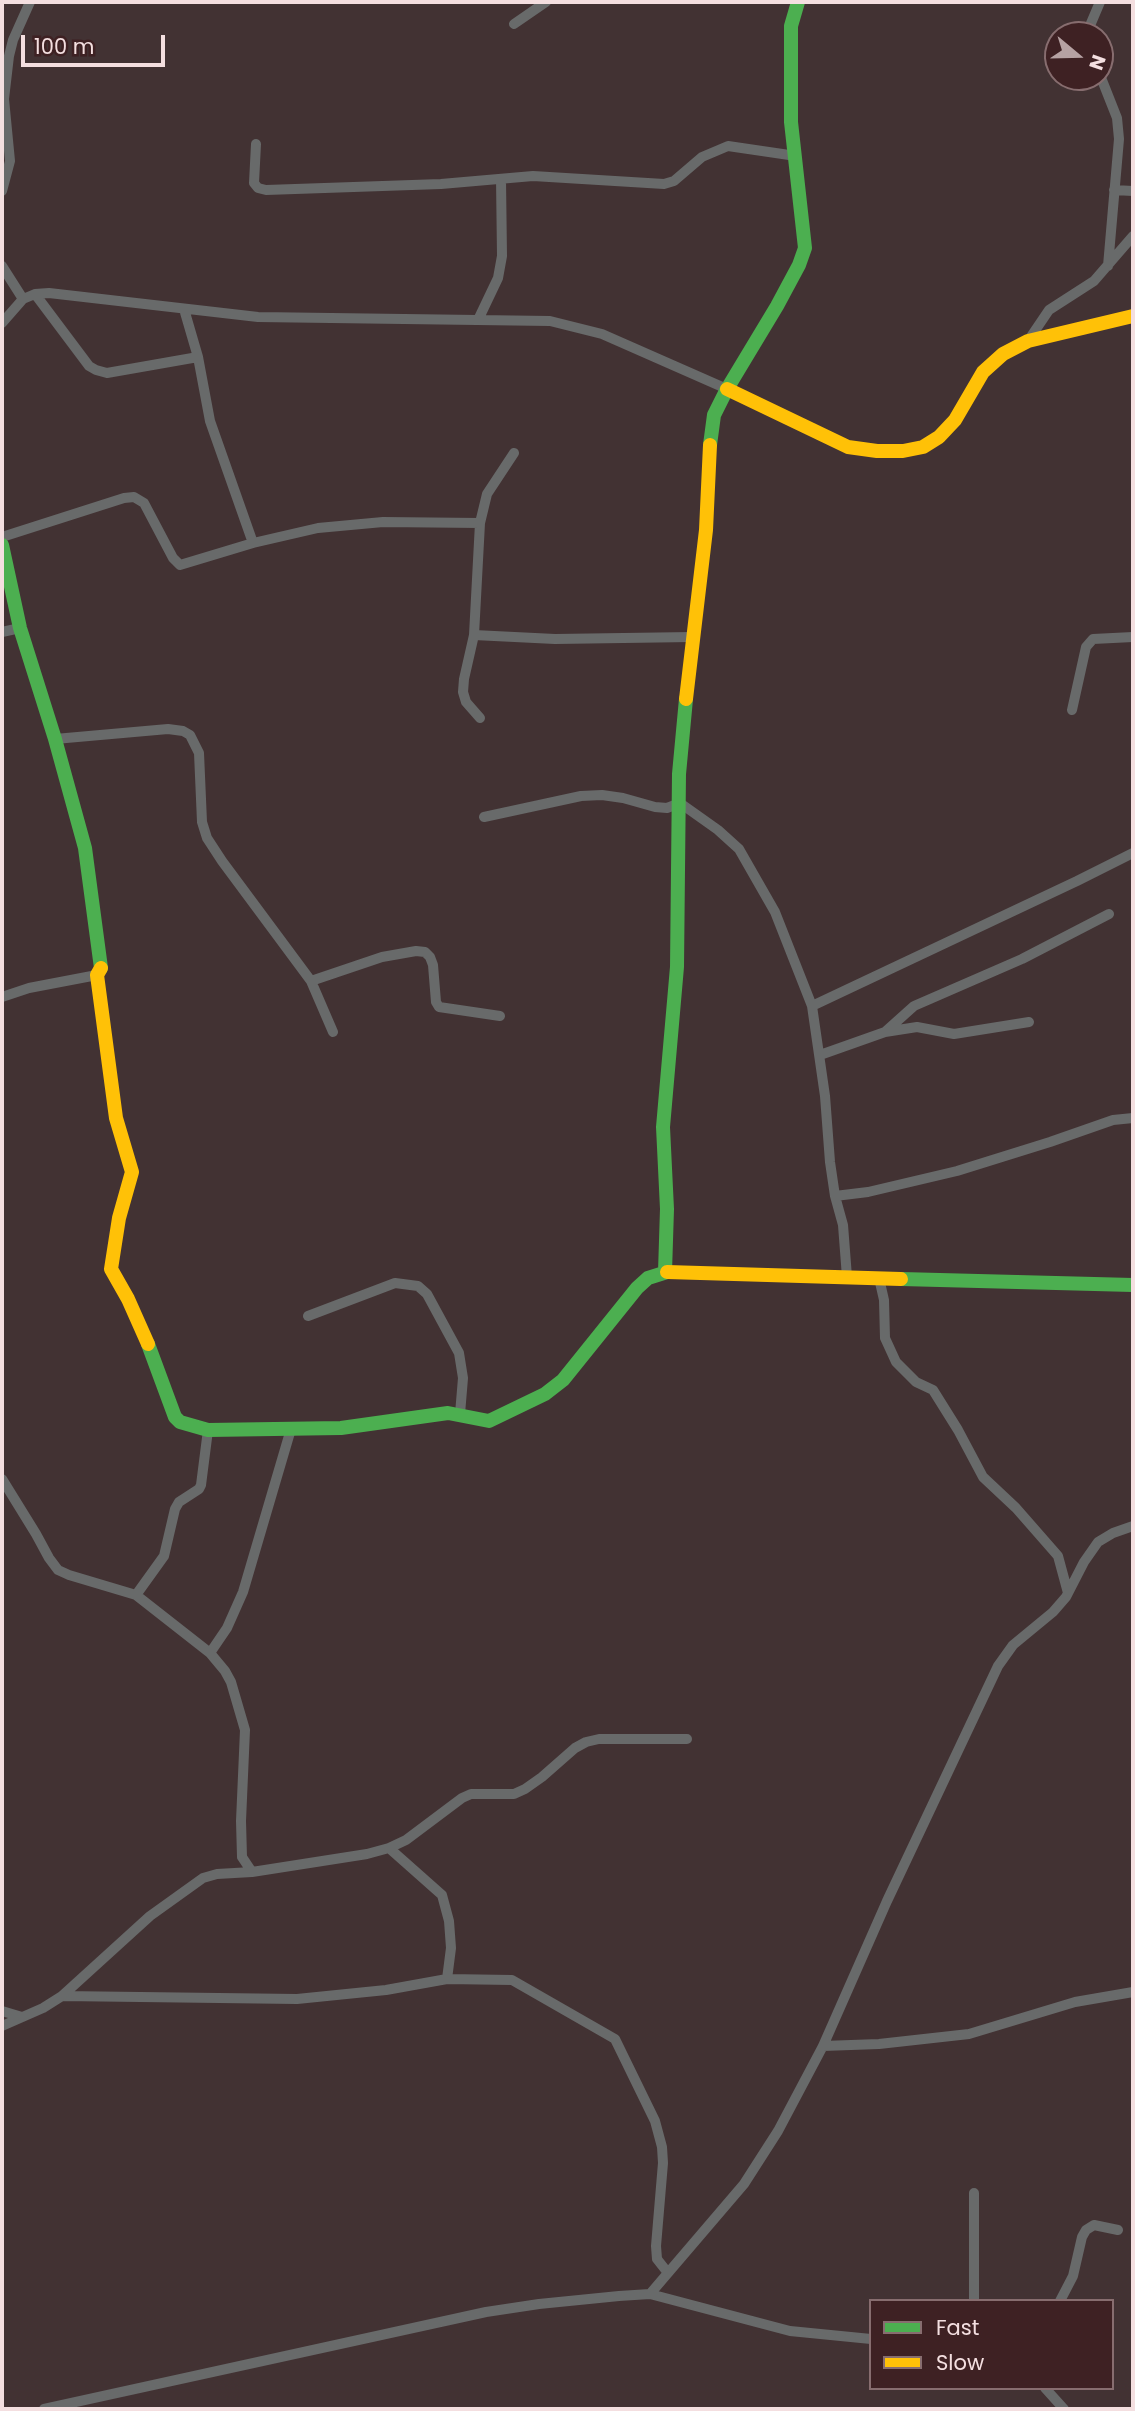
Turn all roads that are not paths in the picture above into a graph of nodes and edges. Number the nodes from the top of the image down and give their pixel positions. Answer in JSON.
{"nodes":[{"id":1,"x":30,"y":2,"type":"edge"},
{"id":2,"x":546,"y":2,"type":"edge"},
{"id":3,"x":798,"y":2,"type":"edge"},
{"id":4,"x":1100,"y":2,"type":"edge"},
{"id":5,"x":1092,"y":21,"type":"edge"},
{"id":6,"x":514,"y":24,"type":"dead end"},
{"id":7,"x":2,"y":34,"type":"edge"},
{"id":8,"x":13,"y":40,"type":"junction"},
{"id":9,"x":5,"y":57,"type":"edge"},
{"id":10,"x":1106,"y":91,"type":"edge"},
{"id":11,"x":257,"y":145,"type":"dead end"},
{"id":12,"x":796,"y":156,"type":"junction"},
{"id":13,"x":501,"y":179,"type":"junction"},
{"id":14,"x":1114,"y":190,"type":"junction"},
{"id":15,"x":2,"y":191,"type":"edge"},
{"id":16,"x":1133,"y":191,"type":"edge"},
{"id":17,"x":1133,"y":236,"type":"edge"},
{"id":18,"x":2,"y":265,"type":"edge"},
{"id":19,"x":1108,"y":266,"type":"junction"},
{"id":20,"x":35,"y":294,"type":"junction"},
{"id":21,"x":23,"y":299,"type":"junction"},
{"id":22,"x":184,"y":309,"type":"junction"},
{"id":23,"x":1133,"y":316,"type":"edge"},
{"id":24,"x":478,"y":320,"type":"junction"},
{"id":25,"x":2,"y":323,"type":"edge"},
{"id":26,"x":1028,"y":341,"type":"junction"},
{"id":27,"x":198,"y":357,"type":"junction"},
{"id":28,"x":727,"y":389,"type":"junction"},
{"id":29,"x":514,"y":453,"type":"dead end"},
{"id":30,"x":480,"y":523,"type":"junction"},
{"id":31,"x":2,"y":537,"type":"edge"},
{"id":32,"x":253,"y":543,"type":"junction"},
{"id":33,"x":2,"y":545,"type":"edge"},
{"id":34,"x":20,"y":628,"type":"junction"},
{"id":35,"x":2,"y":632,"type":"edge"},
{"id":36,"x":474,"y":635,"type":"junction"},
{"id":37,"x":692,"y":637,"type":"junction"},
{"id":38,"x":1133,"y":637,"type":"edge"},
{"id":39,"x":1072,"y":710,"type":"dead end"},
{"id":40,"x":480,"y":718,"type":"dead end"},
{"id":41,"x":55,"y":739,"type":"junction"},
{"id":42,"x":680,"y":803,"type":"junction"},
{"id":43,"x":484,"y":817,"type":"dead end"},
{"id":44,"x":1133,"y":853,"type":"edge"},
{"id":45,"x":1109,"y":914,"type":"dead end"},
{"id":46,"x":97,"y":975,"type":"junction"},
{"id":47,"x":310,"y":981,"type":"junction"},
{"id":48,"x":2,"y":997,"type":"edge"},
{"id":49,"x":813,"y":1006,"type":"junction"},
{"id":50,"x":500,"y":1016,"type":"dead end"},
{"id":51,"x":1029,"y":1022,"type":"dead end"},
{"id":52,"x":333,"y":1032,"type":"dead end"},
{"id":53,"x":885,"y":1032,"type":"junction"},
{"id":54,"x":820,"y":1055,"type":"junction"},
{"id":55,"x":1133,"y":1118,"type":"edge"},
{"id":56,"x":835,"y":1196,"type":"junction"},
{"id":57,"x":665,"y":1272,"type":"junction"},
{"id":58,"x":847,"y":1277,"type":"junction"},
{"id":59,"x":879,"y":1278,"type":"junction"},
{"id":60,"x":1133,"y":1285,"type":"edge"},
{"id":61,"x":308,"y":1316,"type":"dead end"},
{"id":62,"x":460,"y":1414,"type":"junction"},
{"id":63,"x":291,"y":1429,"type":"junction"},
{"id":64,"x":208,"y":1430,"type":"junction"},
{"id":65,"x":2,"y":1479,"type":"edge"},
{"id":66,"x":1133,"y":1526,"type":"edge"},
{"id":67,"x":1068,"y":1593,"type":"junction"},
{"id":68,"x":136,"y":1595,"type":"junction"},
{"id":69,"x":211,"y":1653,"type":"junction"},
{"id":70,"x":688,"y":1739,"type":"dead end"},
{"id":71,"x":389,"y":1848,"type":"junction"},
{"id":72,"x":252,"y":1872,"type":"junction"},
{"id":73,"x":447,"y":1979,"type":"junction"},
{"id":74,"x":1133,"y":1993,"type":"edge"},
{"id":75,"x":62,"y":1996,"type":"junction"},
{"id":76,"x":2,"y":2011,"type":"edge"},
{"id":77,"x":22,"y":2017,"type":"junction"},
{"id":78,"x":2,"y":2026,"type":"edge"},
{"id":79,"x":823,"y":2046,"type":"junction"},
{"id":80,"x":974,"y":2193,"type":"dead end"},
{"id":81,"x":1118,"y":2230,"type":"dead end"},
{"id":82,"x":668,"y":2273,"type":"junction"},
{"id":83,"x":650,"y":2294,"type":"junction"},
{"id":84,"x":974,"y":2299,"type":"edge"},
{"id":85,"x":1061,"y":2299,"type":"edge"},
{"id":86,"x":869,"y":2339,"type":"edge"},
{"id":87,"x":1047,"y":2390,"type":"edge"},
{"id":88,"x":44,"y":2409,"type":"edge"},
{"id":89,"x":1065,"y":2409,"type":"edge"}],
"edges":[{"from":1,"to":8,"type":"street"},
{"from":2,"to":6,"type":"street"},
{"from":3,"to":12,"type":"street"},
{"from":4,"to":5,"type":"street"},
{"from":7,"to":8,"type":"street"},
{"from":8,"to":9,"type":"street"},
{"from":9,"to":15,"type":"street"},
{"from":10,"to":14,"type":"street"},
{"from":11,"to":13,"type":"street"},
{"from":12,"to":13,"type":"street"},
{"from":12,"to":28,"type":"street"},
{"from":13,"to":24,"type":"street"},
{"from":14,"to":16,"type":"street"},
{"from":14,"to":19,"type":"street"},
{"from":17,"to":19,"type":"street"},
{"from":18,"to":21,"type":"street"},
{"from":19,"to":26,"type":"street"},
{"from":20,"to":21,"type":"street"},
{"from":20,"to":22,"type":"street"},
{"from":20,"to":27,"type":"street"},
{"from":21,"to":25,"type":"street"},
{"from":22,"to":24,"type":"street"},
{"from":22,"to":27,"type":"street"},
{"from":23,"to":26,"type":"street"},
{"from":24,"to":28,"type":"street"},
{"from":26,"to":28,"type":"street"},
{"from":27,"to":32,"type":"street"},
{"from":28,"to":37,"type":"street"},
{"from":29,"to":30,"type":"street"},
{"from":30,"to":32,"type":"street"},
{"from":30,"to":36,"type":"street"},
{"from":31,"to":32,"type":"street"},
{"from":33,"to":34,"type":"street"},
{"from":34,"to":35,"type":"street"},
{"from":34,"to":41,"type":"street"},
{"from":36,"to":37,"type":"street"},
{"from":36,"to":40,"type":"street"},
{"from":37,"to":42,"type":"street"},
{"from":38,"to":39,"type":"street"},
{"from":41,"to":46,"type":"street"},
{"from":41,"to":47,"type":"street"},
{"from":42,"to":43,"type":"street"},
{"from":42,"to":49,"type":"street"},
{"from":42,"to":57,"type":"street"},
{"from":44,"to":49,"type":"street"},
{"from":45,"to":53,"type":"street"},
{"from":46,"to":48,"type":"street"},
{"from":46,"to":64,"type":"street"},
{"from":47,"to":50,"type":"street"},
{"from":47,"to":52,"type":"street"},
{"from":49,"to":54,"type":"street"},
{"from":51,"to":53,"type":"street"},
{"from":53,"to":54,"type":"street"},
{"from":54,"to":56,"type":"street"},
{"from":55,"to":56,"type":"street"},
{"from":56,"to":58,"type":"street"},
{"from":57,"to":58,"type":"street"},
{"from":57,"to":62,"type":"street"},
{"from":58,"to":59,"type":"street"},
{"from":59,"to":60,"type":"street"},
{"from":59,"to":67,"type":"street"},
{"from":61,"to":62,"type":"street"},
{"from":62,"to":63,"type":"street"},
{"from":63,"to":64,"type":"street"},
{"from":63,"to":69,"type":"street"},
{"from":64,"to":68,"type":"street"},
{"from":65,"to":68,"type":"street"},
{"from":66,"to":67,"type":"street"},
{"from":67,"to":79,"type":"street"},
{"from":68,"to":69,"type":"street"},
{"from":69,"to":72,"type":"street"},
{"from":70,"to":71,"type":"street"},
{"from":71,"to":72,"type":"street"},
{"from":71,"to":73,"type":"street"},
{"from":72,"to":75,"type":"street"},
{"from":73,"to":75,"type":"street"},
{"from":73,"to":82,"type":"street"},
{"from":74,"to":79,"type":"street"},
{"from":75,"to":77,"type":"street"},
{"from":76,"to":77,"type":"street"},
{"from":77,"to":78,"type":"street"},
{"from":79,"to":82,"type":"street"},
{"from":80,"to":84,"type":"street"},
{"from":81,"to":85,"type":"street"},
{"from":82,"to":83,"type":"street"},
{"from":83,"to":86,"type":"street"},
{"from":83,"to":88,"type":"street"},
{"from":87,"to":89,"type":"street"}]}
